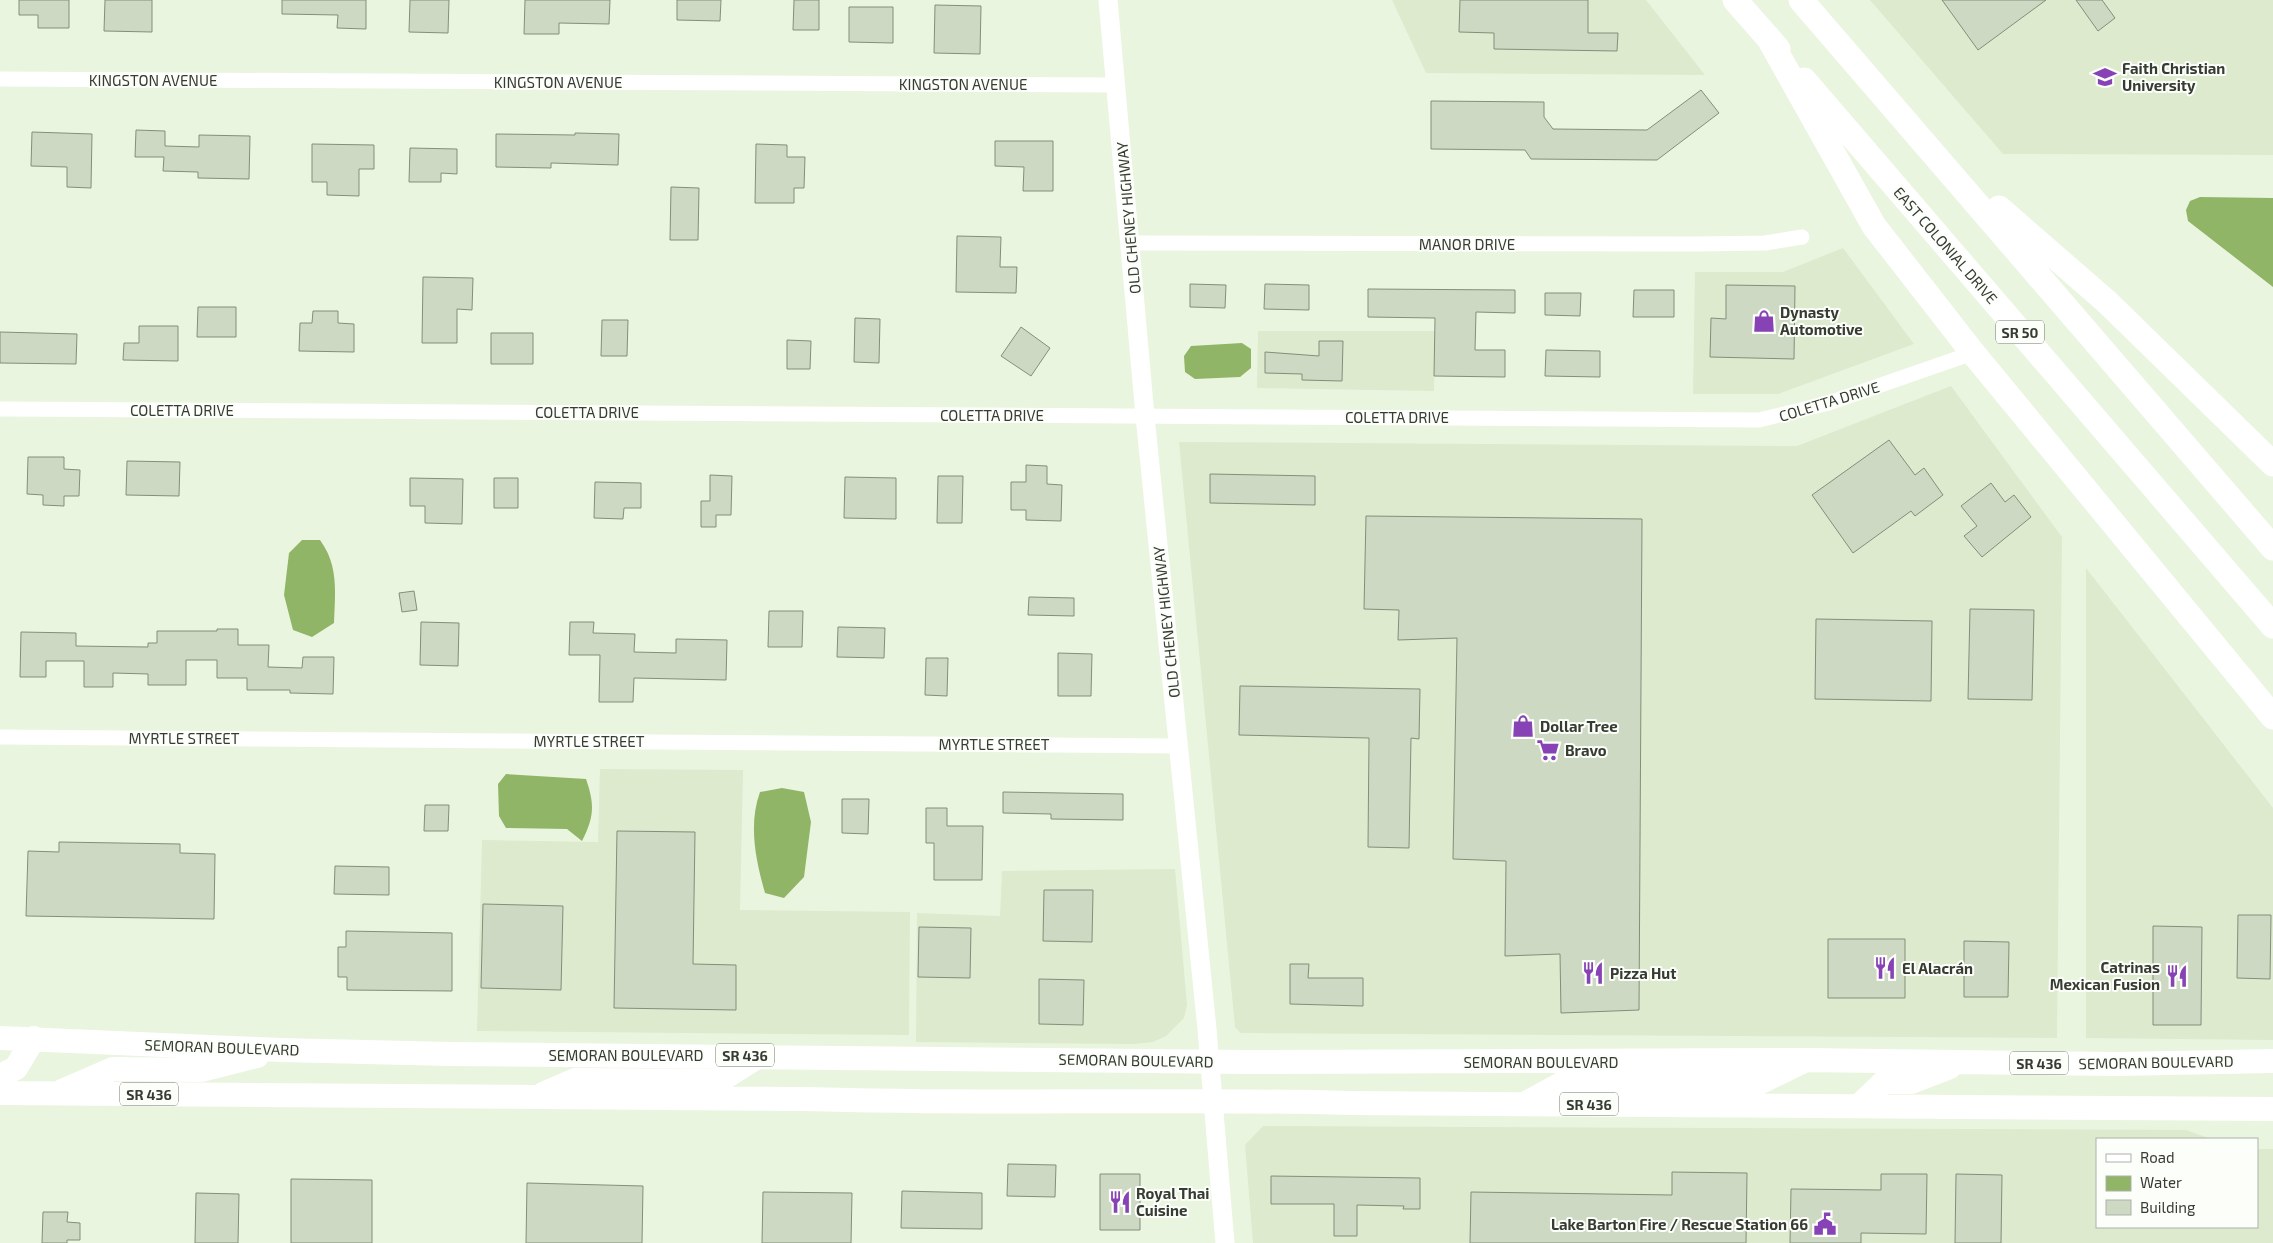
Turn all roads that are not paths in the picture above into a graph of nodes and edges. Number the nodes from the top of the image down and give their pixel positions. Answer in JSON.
{"nodes":[{"id":1,"x":1108,"y":0,"type":"edge"},
{"id":2,"x":1736,"y":0,"type":"edge"},
{"id":3,"x":1801,"y":0,"type":"edge"},
{"id":4,"x":1768,"y":37,"type":"junction"},
{"id":5,"x":0,"y":79,"type":"edge"},
{"id":6,"x":1116,"y":85,"type":"junction"},
{"id":7,"x":1935,"y":153,"type":"junction"},
{"id":8,"x":1802,"y":237,"type":"dead end"},
{"id":9,"x":1131,"y":243,"type":"junction"},
{"id":10,"x":1972,"y":353,"type":"junction"},
{"id":11,"x":0,"y":409,"type":"edge"},
{"id":12,"x":1145,"y":416,"type":"junction"},
{"id":13,"x":2273,"y":464,"type":"edge"},
{"id":14,"x":2273,"y":548,"type":"edge"},
{"id":15,"x":2273,"y":626,"type":"edge"},
{"id":16,"x":2273,"y":717,"type":"edge"},
{"id":17,"x":0,"y":737,"type":"edge"},
{"id":18,"x":1178,"y":746,"type":"junction"},
{"id":19,"x":0,"y":1038,"type":"edge"},
{"id":20,"x":34,"y":1038,"type":"junction"},
{"id":21,"x":281,"y":1050,"type":"junction"},
{"id":22,"x":760,"y":1056,"type":"junction"},
{"id":23,"x":1806,"y":1060,"type":"junction"},
{"id":24,"x":2273,"y":1061,"type":"edge"},
{"id":25,"x":1210,"y":1062,"type":"junction"},
{"id":26,"x":1961,"y":1062,"type":"junction"},
{"id":27,"x":0,"y":1076,"type":"edge"},
{"id":28,"x":0,"y":1093,"type":"edge"},
{"id":29,"x":58,"y":1093,"type":"junction"},
{"id":30,"x":534,"y":1097,"type":"junction"},
{"id":31,"x":1213,"y":1100,"type":"junction"},
{"id":32,"x":1524,"y":1104,"type":"junction"},
{"id":33,"x":1859,"y":1106,"type":"junction"},
{"id":34,"x":2273,"y":1109,"type":"edge"},
{"id":35,"x":1225,"y":1243,"type":"edge"}],
"edges":[{"from":1,"to":6,"type":"street","name":"OLD CHENEY HIGHWAY"},
{"from":2,"to":4,"type":"highway","name":"EAST COLONIAL DRIVE","number":"SR 50"},
{"from":3,"to":7,"type":"highway"},
{"from":4,"to":10,"type":"highway"},
{"from":4,"to":15,"type":"highway","name":"EAST COLONIAL DRIVE","number":"SR 50"},
{"from":5,"to":6,"type":"street","name":"KINGSTON AVENUE"},
{"from":6,"to":9,"type":"street","name":"OLD CHENEY HIGHWAY"},
{"from":7,"to":13,"type":"highway"},
{"from":7,"to":14,"type":"highway"},
{"from":8,"to":9,"type":"street","name":"MANOR DRIVE"},
{"from":9,"to":12,"type":"street","name":"OLD CHENEY HIGHWAY"},
{"from":10,"to":12,"type":"street","name":"COLETTA DRIVE"},
{"from":10,"to":16,"type":"highway"},
{"from":11,"to":12,"type":"street","name":"COLETTA DRIVE"},
{"from":12,"to":18,"type":"street","name":"OLD CHENEY HIGHWAY"},
{"from":17,"to":18,"type":"street","name":"MYRTLE STREET"},
{"from":18,"to":25,"type":"street","name":"OLD CHENEY HIGHWAY"},
{"from":19,"to":20,"type":"main road","name":"SEMORAN BOULEVARD","number":"SR 436"},
{"from":20,"to":21,"type":"main road","name":"SEMORAN BOULEVARD","number":"SR 436"},
{"from":20,"to":27,"type":"main road"},
{"from":21,"to":22,"type":"main road","name":"SEMORAN BOULEVARD","number":"SR 436"},
{"from":21,"to":29,"type":"main road"},
{"from":22,"to":25,"type":"main road","name":"SEMORAN BOULEVARD","number":"SR 436"},
{"from":22,"to":30,"type":"main road"},
{"from":23,"to":25,"type":"main road","name":"SEMORAN BOULEVARD","number":"SR 436"},
{"from":23,"to":26,"type":"main road","name":"SEMORAN BOULEVARD","number":"SR 436"},
{"from":23,"to":32,"type":"main road"},
{"from":24,"to":26,"type":"main road","name":"SEMORAN BOULEVARD","number":"SR 436"},
{"from":25,"to":31,"type":"street","name":"OLD CHENEY HIGHWAY"},
{"from":26,"to":33,"type":"main road"},
{"from":28,"to":29,"type":"main road","number":"SR 436"},
{"from":29,"to":30,"type":"main road","number":"SR 436"},
{"from":30,"to":31,"type":"main road","number":"SR 436"},
{"from":31,"to":32,"type":"main road","number":"SR 436"},
{"from":31,"to":35,"type":"street","name":"OLD CHENEY HIGHWAY"},
{"from":32,"to":33,"type":"main road","number":"SR 436"},
{"from":33,"to":34,"type":"main road","number":"SR 436"}]}
